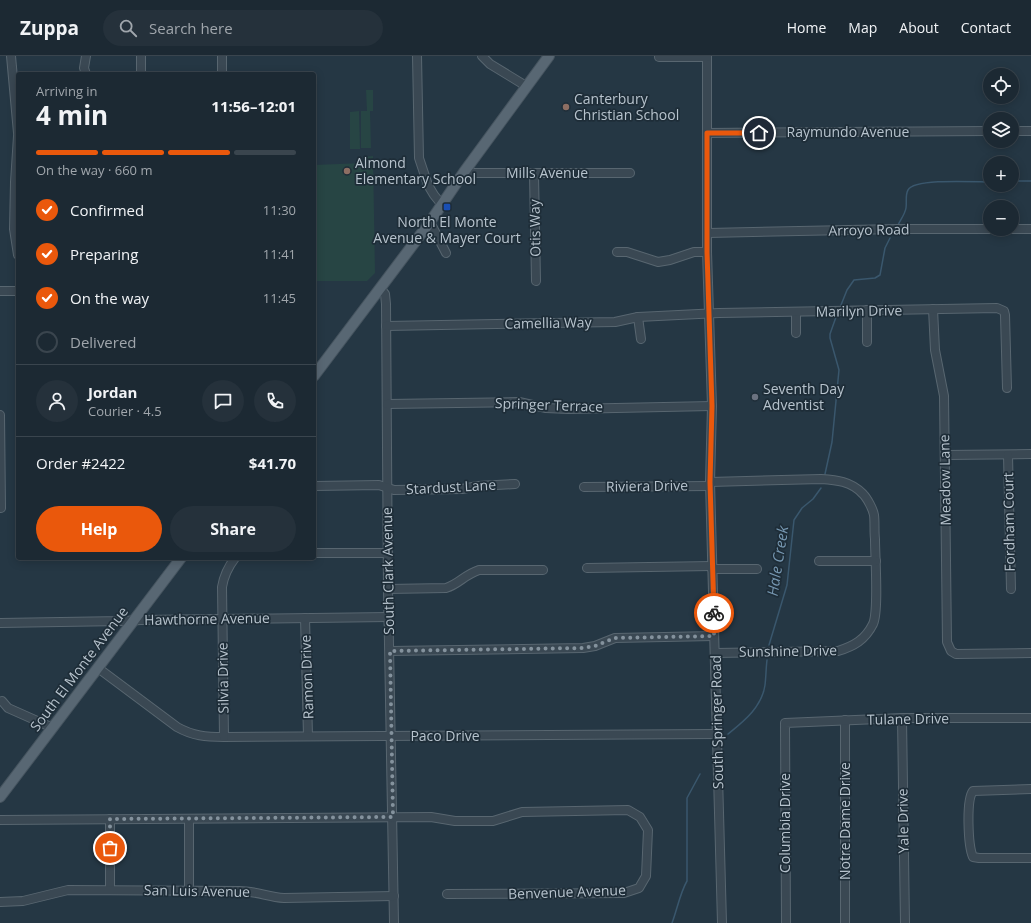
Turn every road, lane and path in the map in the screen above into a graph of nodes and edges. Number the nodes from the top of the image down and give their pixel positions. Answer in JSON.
{"nodes":[{"id":1,"x":11,"y":56,"type":"edge"},
{"id":2,"x":86,"y":56,"type":"edge"},
{"id":3,"x":141,"y":56,"type":"edge"},
{"id":4,"x":222,"y":56,"type":"edge"},
{"id":5,"x":417,"y":56,"type":"edge"},
{"id":6,"x":482,"y":56,"type":"edge"},
{"id":7,"x":549,"y":56,"type":"edge"},
{"id":8,"x":707,"y":56,"type":"edge"},
{"id":9,"x":659,"y":57,"type":"edge"},
{"id":10,"x":85,"y":72,"type":"edge"},
{"id":11,"x":141,"y":72,"type":"edge"},
{"id":12,"x":222,"y":72,"type":"edge"},
{"id":13,"x":526,"y":86,"type":"junction"},
{"id":14,"x":16,"y":112,"type":"edge"},
{"id":15,"x":983,"y":131,"type":"edge"},
{"id":16,"x":1019,"y":131,"type":"edge"},
{"id":17,"x":1031,"y":131,"type":"edge"},
{"id":18,"x":707,"y":133,"type":"junction"},
{"id":19,"x":16,"y":158,"type":"edge"},
{"id":20,"x":464,"y":172,"type":"junction"},
{"id":21,"x":630,"y":173,"type":"dead end"},
{"id":22,"x":534,"y":174,"type":"junction"},
{"id":23,"x":442,"y":205,"type":"junction"},
{"id":24,"x":430,"y":222,"type":"junction"},
{"id":25,"x":1031,"y":229,"type":"edge"},
{"id":26,"x":708,"y":233,"type":"junction"},
{"id":27,"x":16,"y":242,"type":"edge"},
{"id":28,"x":617,"y":252,"type":"dead end"},
{"id":29,"x":707,"y":252,"type":"junction"},
{"id":30,"x":446,"y":253,"type":"dead end"},
{"id":31,"x":536,"y":281,"type":"dead end"},
{"id":32,"x":0,"y":291,"type":"edge"},
{"id":33,"x":16,"y":291,"type":"edge"},
{"id":34,"x":377,"y":292,"type":"junction"},
{"id":35,"x":933,"y":309,"type":"junction"},
{"id":36,"x":867,"y":310,"type":"junction"},
{"id":37,"x":796,"y":312,"type":"junction"},
{"id":38,"x":709,"y":314,"type":"junction"},
{"id":39,"x":638,"y":317,"type":"junction"},
{"id":40,"x":386,"y":326,"type":"junction"},
{"id":41,"x":796,"y":333,"type":"dead end"},
{"id":42,"x":641,"y":339,"type":"dead end"},
{"id":43,"x":867,"y":342,"type":"dead end"},
{"id":44,"x":316,"y":373,"type":"edge"},
{"id":45,"x":1007,"y":388,"type":"dead end"},
{"id":46,"x":387,"y":404,"type":"junction"},
{"id":47,"x":712,"y":406,"type":"junction"},
{"id":48,"x":0,"y":415,"type":"edge"},
{"id":49,"x":1031,"y":454,"type":"edge"},
{"id":50,"x":945,"y":455,"type":"junction"},
{"id":51,"x":1008,"y":455,"type":"junction"},
{"id":52,"x":0,"y":458,"type":"edge"},
{"id":53,"x":515,"y":484,"type":"dead end"},
{"id":54,"x":710,"y":484,"type":"junction"},
{"id":55,"x":316,"y":486,"type":"edge"},
{"id":56,"x":584,"y":487,"type":"dead end"},
{"id":57,"x":387,"y":488,"type":"junction"},
{"id":58,"x":1,"y":508,"type":"edge"},
{"id":59,"x":316,"y":553,"type":"edge"},
{"id":60,"x":388,"y":553,"type":"junction"},
{"id":61,"x":179,"y":560,"type":"edge"},
{"id":62,"x":233,"y":560,"type":"edge"},
{"id":63,"x":819,"y":561,"type":"dead end"},
{"id":64,"x":876,"y":561,"type":"junction"},
{"id":65,"x":712,"y":567,"type":"junction"},
{"id":66,"x":587,"y":568,"type":"dead end"},
{"id":67,"x":758,"y":568,"type":"dead end"},
{"id":68,"x":543,"y":570,"type":"dead end"},
{"id":69,"x":388,"y":589,"type":"junction"},
{"id":70,"x":1011,"y":589,"type":"dead end"},
{"id":71,"x":389,"y":617,"type":"junction"},
{"id":72,"x":222,"y":618,"type":"junction"},
{"id":73,"x":305,"y":618,"type":"junction"},
{"id":74,"x":133,"y":621,"type":"junction"},
{"id":75,"x":0,"y":623,"type":"edge"},
{"id":76,"x":714,"y":636,"type":"junction"},
{"id":77,"x":390,"y":651,"type":"junction"},
{"id":78,"x":715,"y":653,"type":"junction"},
{"id":79,"x":1031,"y":653,"type":"edge"},
{"id":80,"x":98,"y":668,"type":"junction"},
{"id":81,"x":2,"y":701,"type":"dead end"},
{"id":82,"x":902,"y":718,"type":"junction"},
{"id":83,"x":1031,"y":718,"type":"edge"},
{"id":84,"x":845,"y":720,"type":"junction"},
{"id":85,"x":785,"y":723,"type":"joint"},
{"id":86,"x":52,"y":728,"type":"junction"},
{"id":87,"x":717,"y":734,"type":"junction"},
{"id":88,"x":308,"y":736,"type":"junction"},
{"id":89,"x":391,"y":736,"type":"junction"},
{"id":90,"x":224,"y":737,"type":"junction"},
{"id":91,"x":1031,"y":789,"type":"edge"},
{"id":92,"x":0,"y":797,"type":"edge"},
{"id":93,"x":393,"y":817,"type":"junction"},
{"id":94,"x":110,"y":819,"type":"junction"},
{"id":95,"x":189,"y":819,"type":"junction"},
{"id":96,"x":0,"y":820,"type":"edge"},
{"id":97,"x":1031,"y":858,"type":"edge"},
{"id":98,"x":110,"y":890,"type":"junction"},
{"id":99,"x":189,"y":890,"type":"junction"},
{"id":100,"x":447,"y":894,"type":"dead end"},
{"id":101,"x":394,"y":896,"type":"junction"},
{"id":102,"x":0,"y":902,"type":"edge"},
{"id":103,"x":394,"y":923,"type":"edge"},
{"id":104,"x":722,"y":923,"type":"edge"},
{"id":105,"x":786,"y":923,"type":"edge"},
{"id":106,"x":845,"y":923,"type":"edge"},
{"id":107,"x":905,"y":923,"type":"edge"}],
"edges":[{"from":1,"to":14,"type":"street"},
{"from":2,"to":10,"type":"street"},
{"from":3,"to":11,"type":"street"},
{"from":4,"to":12,"type":"street"},
{"from":5,"to":23,"type":"street"},
{"from":6,"to":13,"type":"street"},
{"from":7,"to":13,"type":"main road"},
{"from":8,"to":9,"type":"street"},
{"from":8,"to":18,"type":"street","name":"South Springer Road"},
{"from":13,"to":20,"type":"main road"},
{"from":15,"to":18,"type":"street","name":"Raymundo Avenue"},
{"from":16,"to":17,"type":"street"},
{"from":18,"to":26,"type":"street","name":"South Springer Road"},
{"from":19,"to":27,"type":"street"},
{"from":20,"to":22,"type":"street","name":"Mills Avenue"},
{"from":20,"to":23,"type":"main road"},
{"from":21,"to":22,"type":"street","name":"Mills Avenue"},
{"from":22,"to":31,"type":"street","name":"Otis Way"},
{"from":23,"to":24,"type":"main road"},
{"from":24,"to":30,"type":"street"},
{"from":24,"to":34,"type":"main road"},
{"from":25,"to":26,"type":"street","name":"Arroyo Road"},
{"from":26,"to":29,"type":"street","name":"South Springer Road"},
{"from":28,"to":29,"type":"street"},
{"from":29,"to":38,"type":"street","name":"South Springer Road"},
{"from":32,"to":33,"type":"street"},
{"from":34,"to":40,"type":"street","name":"South Clark Avenue"},
{"from":34,"to":44,"type":"main road"},
{"from":35,"to":36,"type":"street","name":"Marilyn Drive"},
{"from":35,"to":45,"type":"street","name":"Marilyn Drive"},
{"from":35,"to":50,"type":"street","name":"Meadow Lane"},
{"from":36,"to":37,"type":"street","name":"Marilyn Drive"},
{"from":36,"to":43,"type":"street"},
{"from":37,"to":38,"type":"street","name":"Marilyn Drive"},
{"from":37,"to":41,"type":"street"},
{"from":38,"to":39,"type":"street","name":"Camellia Way"},
{"from":38,"to":47,"type":"street","name":"South Springer Road"},
{"from":39,"to":40,"type":"street","name":"Camellia Way"},
{"from":39,"to":42,"type":"street"},
{"from":40,"to":46,"type":"street","name":"South Clark Avenue"},
{"from":46,"to":47,"type":"street","name":"Springer Terrace"},
{"from":46,"to":57,"type":"street","name":"South Clark Avenue"},
{"from":47,"to":54,"type":"street","name":"South Springer Road"},
{"from":48,"to":52,"type":"street"},
{"from":49,"to":51,"type":"street"},
{"from":50,"to":51,"type":"street"},
{"from":50,"to":79,"type":"street","name":"Meadow Lane"},
{"from":51,"to":70,"type":"street","name":"Fordham Court"},
{"from":52,"to":58,"type":"street"},
{"from":53,"to":57,"type":"street","name":"Stardust Lane"},
{"from":54,"to":56,"type":"street","name":"Riviera Drive"},
{"from":54,"to":64,"type":"street","name":"Sunshine Drive"},
{"from":54,"to":65,"type":"street","name":"South Springer Road"},
{"from":55,"to":57,"type":"street","name":"Stardust Lane"},
{"from":57,"to":60,"type":"street","name":"South Clark Avenue"},
{"from":59,"to":60,"type":"street"},
{"from":60,"to":69,"type":"street","name":"South Clark Avenue"},
{"from":61,"to":74,"type":"main road","name":"South El Monte Avenue"},
{"from":62,"to":72,"type":"street","name":"Silvia Drive"},
{"from":63,"to":64,"type":"street"},
{"from":64,"to":78,"type":"street","name":"Sunshine Drive"},
{"from":65,"to":66,"type":"street"},
{"from":65,"to":67,"type":"street"},
{"from":65,"to":76,"type":"street","name":"South Springer Road"},
{"from":68,"to":69,"type":"street"},
{"from":69,"to":71,"type":"street","name":"South Clark Avenue"},
{"from":71,"to":73,"type":"street","name":"Hawthorne Avenue"},
{"from":71,"to":77,"type":"street","name":"South Clark Avenue"},
{"from":72,"to":73,"type":"street","name":"Hawthorne Avenue"},
{"from":72,"to":74,"type":"street","name":"Hawthorne Avenue"},
{"from":72,"to":90,"type":"street","name":"Silvia Drive"},
{"from":73,"to":88,"type":"street","name":"Ramon Drive"},
{"from":74,"to":75,"type":"street","name":"Hawthorne Avenue"},
{"from":74,"to":80,"type":"main road","name":"South El Monte Avenue"},
{"from":76,"to":77,"type":"street"},
{"from":76,"to":78,"type":"street","name":"South Springer Road"},
{"from":77,"to":89,"type":"street","name":"South Clark Avenue"},
{"from":78,"to":87,"type":"street","name":"South Springer Road"},
{"from":80,"to":86,"type":"main road","name":"South El Monte Avenue"},
{"from":80,"to":90,"type":"street","name":"Paco Drive"},
{"from":81,"to":86,"type":"street"},
{"from":82,"to":83,"type":"street","name":"Tulane Drive"},
{"from":82,"to":84,"type":"street","name":"Tulane Drive"},
{"from":82,"to":107,"type":"street","name":"Yale Drive"},
{"from":84,"to":85,"type":"street","name":"Tulane Drive"},
{"from":84,"to":106,"type":"street","name":"Notre Dame Drive"},
{"from":85,"to":105,"type":"street","name":"Columbia Drive"},
{"from":86,"to":92,"type":"main road","name":"South El Monte Avenue"},
{"from":87,"to":89,"type":"street","name":"Paco Drive"},
{"from":87,"to":104,"type":"street","name":"South Springer Road"},
{"from":88,"to":89,"type":"street","name":"Paco Drive"},
{"from":88,"to":90,"type":"street","name":"Paco Drive"},
{"from":89,"to":93,"type":"street","name":"South Clark Avenue"},
{"from":91,"to":97,"type":"street"},
{"from":93,"to":95,"type":"street","name":"Benvenue Avenue"},
{"from":93,"to":100,"type":"street","name":"Benvenue Avenue"},
{"from":93,"to":101,"type":"street","name":"South Clark Avenue"},
{"from":94,"to":95,"type":"street","name":"Benvenue Avenue"},
{"from":94,"to":96,"type":"street","name":"Benvenue Avenue"},
{"from":94,"to":98,"type":"street"},
{"from":95,"to":99,"type":"street"},
{"from":98,"to":99,"type":"street","name":"San Luis Avenue"},
{"from":98,"to":102,"type":"street","name":"San Luis Avenue"},
{"from":99,"to":101,"type":"street","name":"San Luis Avenue"},
{"from":101,"to":103,"type":"street","name":"South Clark Avenue"}]}
